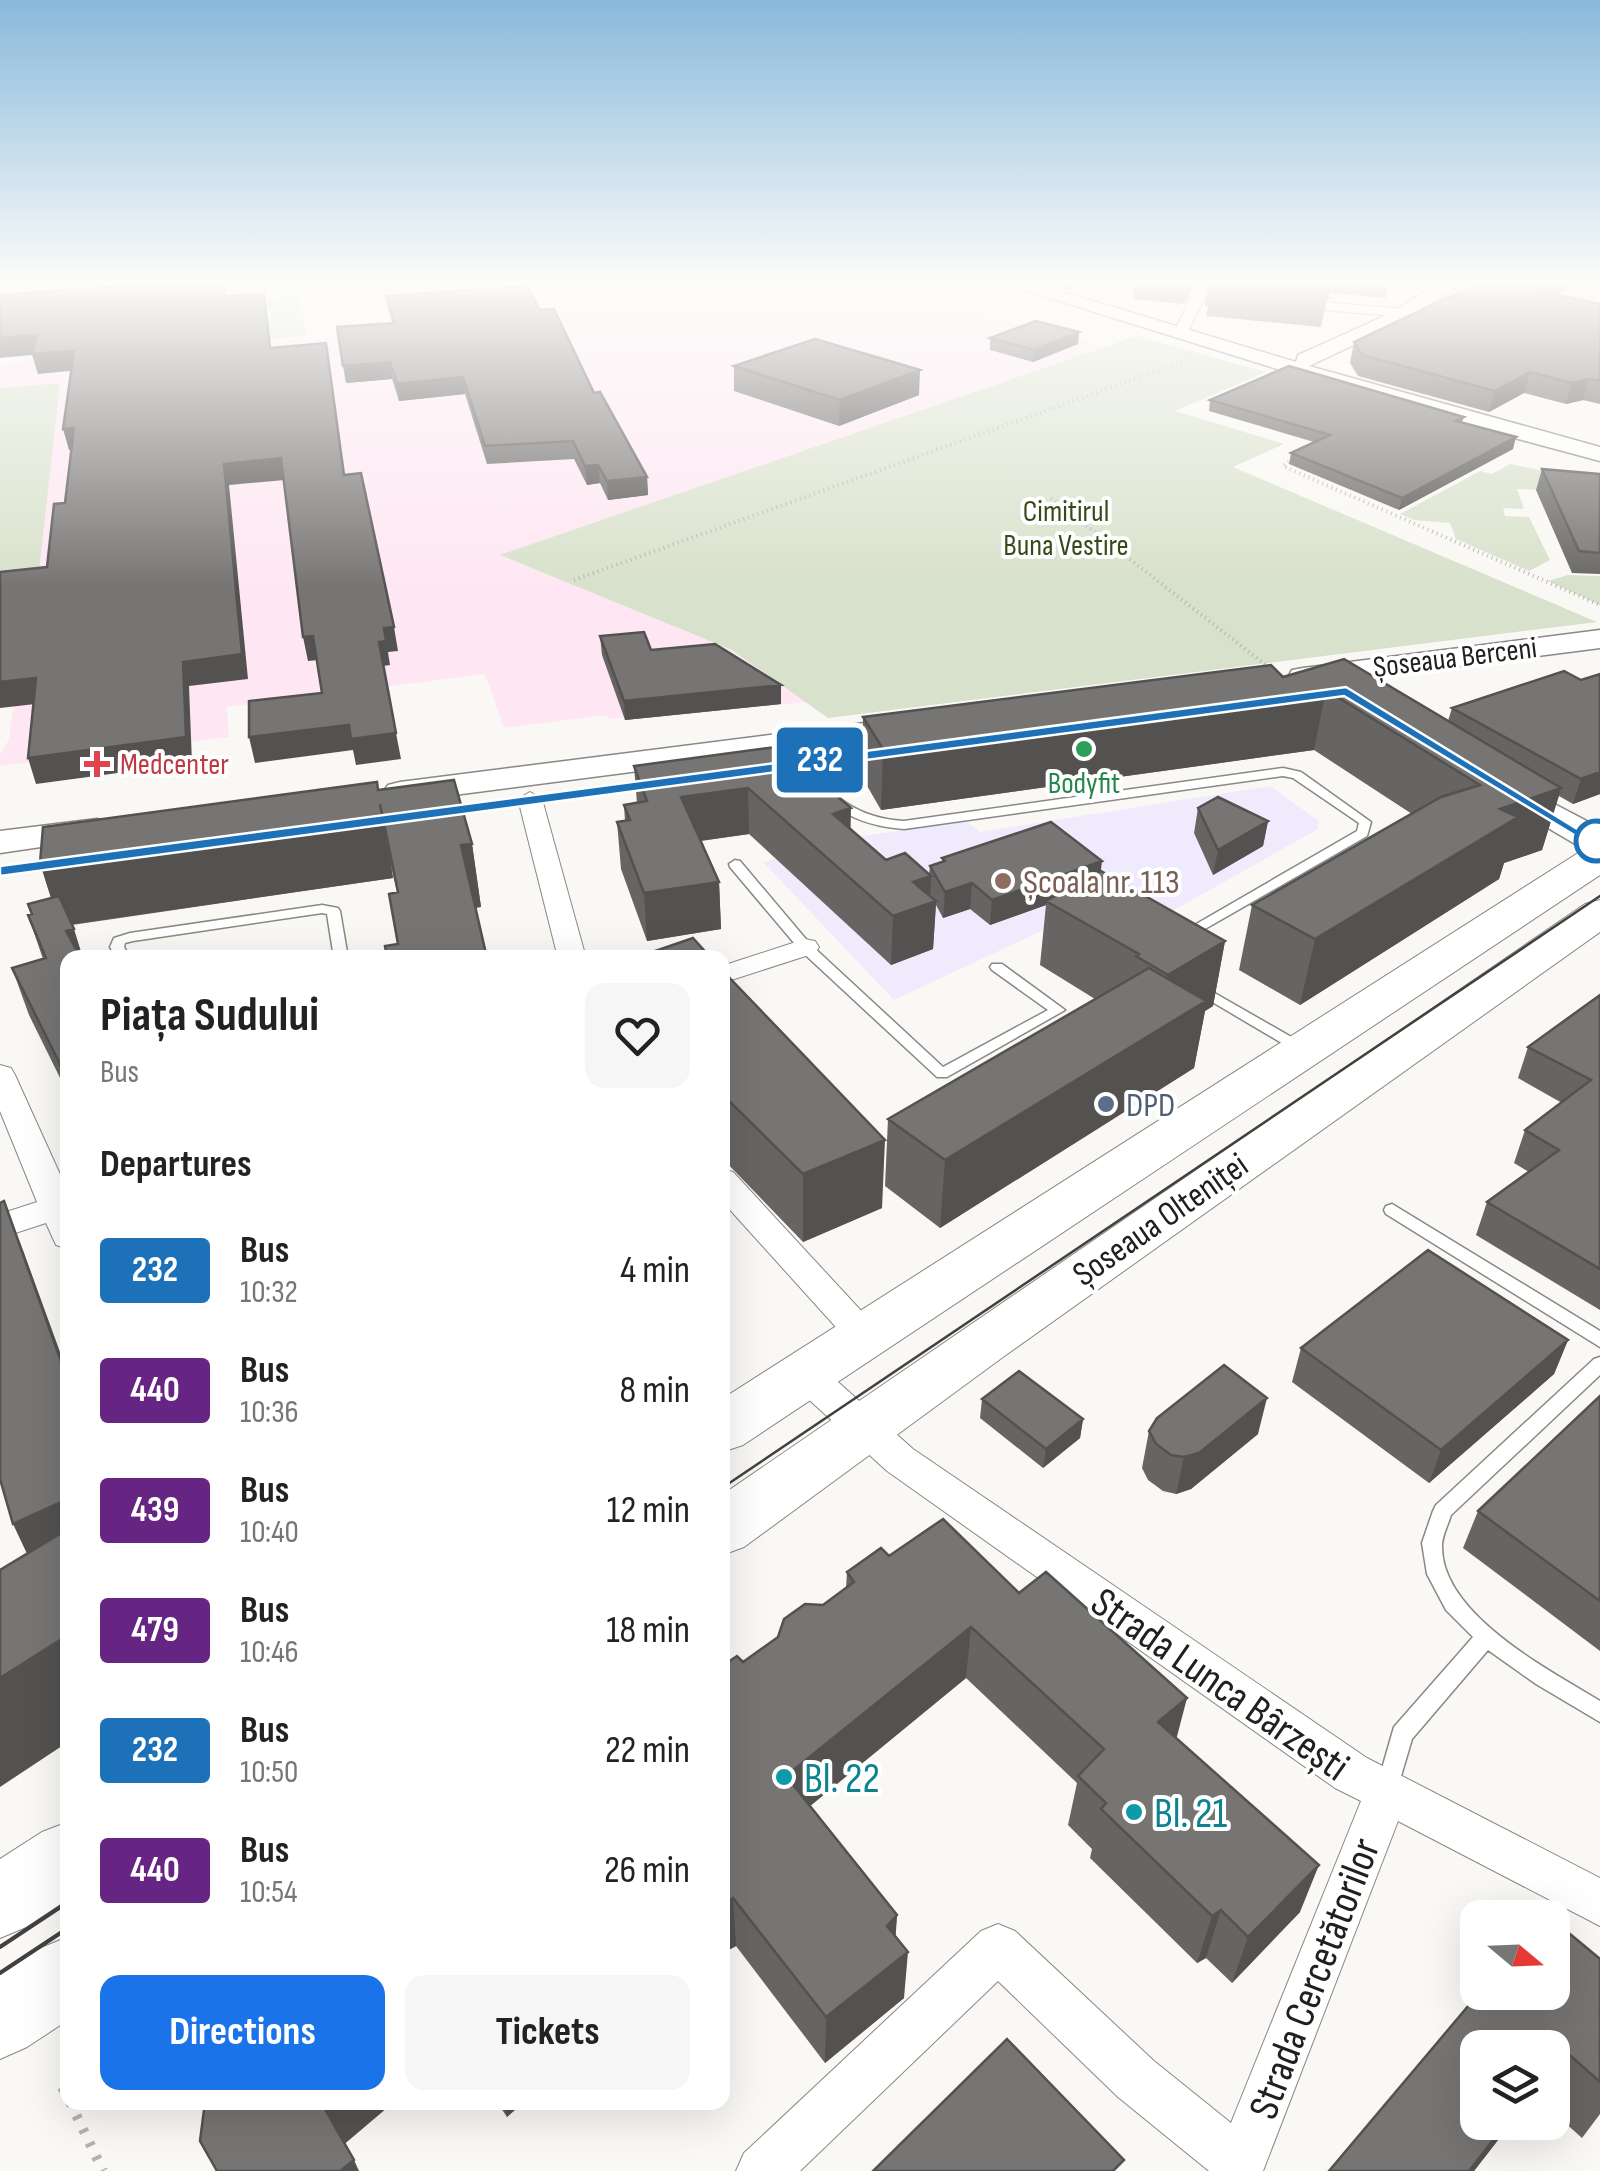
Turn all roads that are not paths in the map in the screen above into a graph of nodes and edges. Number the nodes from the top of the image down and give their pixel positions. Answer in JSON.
{"nodes":[{"id":1,"x":1362,"y":385,"type":"edge"},
{"id":2,"x":1383,"y":385,"type":"edge"},
{"id":3,"x":1403,"y":385,"type":"edge"},
{"id":4,"x":1408,"y":385,"type":"edge"},
{"id":5,"x":1516,"y":407,"type":"edge"},
{"id":6,"x":1600,"y":436,"type":"edge"},
{"id":7,"x":1600,"y":444,"type":"edge"},
{"id":8,"x":1600,"y":454,"type":"edge"},
{"id":9,"x":1600,"y":639,"type":"edge"},
{"id":10,"x":1271,"y":682,"type":"edge"},
{"id":11,"x":798,"y":763,"type":"junction"},
{"id":12,"x":1474,"y":770,"type":"edge"},
{"id":13,"x":530,"y":799,"type":"junction"},
{"id":14,"x":136,"y":825,"type":"edge"},
{"id":15,"x":0,"y":842,"type":"edge"},
{"id":16,"x":1600,"y":844,"type":"edge"},
{"id":17,"x":111,"y":856,"type":"edge"},
{"id":18,"x":1600,"y":857,"type":"edge"},
{"id":19,"x":734,"y":864,"type":"dead end"},
{"id":20,"x":0,"y":871,"type":"edge"},
{"id":21,"x":1600,"y":914,"type":"edge"},
{"id":22,"x":805,"y":947,"type":"junction"},
{"id":23,"x":1166,"y":947,"type":"edge"},
{"id":24,"x":119,"y":950,"type":"edge"},
{"id":25,"x":340,"y":950,"type":"edge"},
{"id":26,"x":570,"y":950,"type":"edge"},
{"id":27,"x":996,"y":967,"type":"dead end"},
{"id":28,"x":730,"y":972,"type":"edge"},
{"id":29,"x":1184,"y":979,"type":"edge"},
{"id":30,"x":1305,"y":1051,"type":"junction"},
{"id":31,"x":0,"y":1075,"type":"edge"},
{"id":32,"x":730,"y":1189,"type":"edge"},
{"id":33,"x":60,"y":1209,"type":"edge"},
{"id":34,"x":1392,"y":1210,"type":"dead end"},
{"id":35,"x":60,"y":1216,"type":"edge"},
{"id":36,"x":0,"y":1226,"type":"edge"},
{"id":37,"x":864,"y":1337,"type":"junction"},
{"id":38,"x":1600,"y":1340,"type":"edge"},
{"id":39,"x":1600,"y":1364,"type":"edge"},
{"id":40,"x":806,"y":1375,"type":"junction"},
{"id":41,"x":730,"y":1424,"type":"edge"},
{"id":42,"x":863,"y":1428,"type":"junction"},
{"id":43,"x":730,"y":1523,"type":"edge"},
{"id":44,"x":1484,"y":1638,"type":"junction"},
{"id":45,"x":1600,"y":1712,"type":"edge"},
{"id":46,"x":1386,"y":1794,"type":"junction"},
{"id":47,"x":60,"y":1862,"type":"edge"},
{"id":48,"x":0,"y":1901,"type":"edge"},
{"id":49,"x":1600,"y":1903,"type":"edge"},
{"id":50,"x":60,"y":1980,"type":"edge"},
{"id":51,"x":0,"y":2020,"type":"edge"},
{"id":52,"x":1239,"y":2167,"type":"edge"},
{"id":53,"x":762,"y":2171,"type":"edge"}],
"edges":[{"from":1,"to":8,"type":"main road"},
{"from":2,"to":7,"type":"main road"},
{"from":3,"to":6,"type":"main road"},
{"from":4,"to":5,"type":"main road"},
{"from":9,"to":10,"type":"main road","name":"Șoseaua Berceni"},
{"from":11,"to":13,"type":"main road"},
{"from":11,"to":13,"type":"main road"},
{"from":11,"to":23,"type":"lane"},
{"from":12,"to":16,"type":"main road"},
{"from":13,"to":26,"type":"street"},
{"from":14,"to":15,"type":"main road"},
{"from":17,"to":20,"type":"main road"},
{"from":18,"to":30,"type":"main road","name":"Șoseaua Olteniței"},
{"from":19,"to":22,"type":"lane"},
{"from":21,"to":42,"type":"main road","name":"Șoseaua Olteniței"},
{"from":22,"to":27,"type":"lane"},
{"from":22,"to":28,"type":"street"},
{"from":24,"to":25,"type":"lane"},
{"from":29,"to":30,"type":"lane"},
{"from":30,"to":37,"type":"main road","name":"Șoseaua Olteniței"},
{"from":31,"to":33,"type":"street"},
{"from":32,"to":37,"type":"street"},
{"from":34,"to":38,"type":"lane"},
{"from":35,"to":36,"type":"street"},
{"from":37,"to":40,"type":"main road","name":"Șoseaua Olteniței"},
{"from":39,"to":44,"type":"lane"},
{"from":40,"to":41,"type":"main road","name":"Șoseaua Olteniței"},
{"from":40,"to":42,"type":"street","name":"Strada Lunca Bârzești"},
{"from":42,"to":43,"type":"main road","name":"Șoseaua Olteniței"},
{"from":42,"to":46,"type":"street","name":"Strada Lunca Bârzești"},
{"from":44,"to":45,"type":"lane"},
{"from":44,"to":46,"type":"lane"},
{"from":46,"to":49,"type":"street","name":"Strada Lunca Bârzești"},
{"from":46,"to":52,"type":"street","name":"Strada Cercetătorilor"},
{"from":47,"to":48,"type":"main road"},
{"from":50,"to":51,"type":"main road"},
{"from":52,"to":53,"type":"street","name":"Strada Cercetătorilor"}]}
